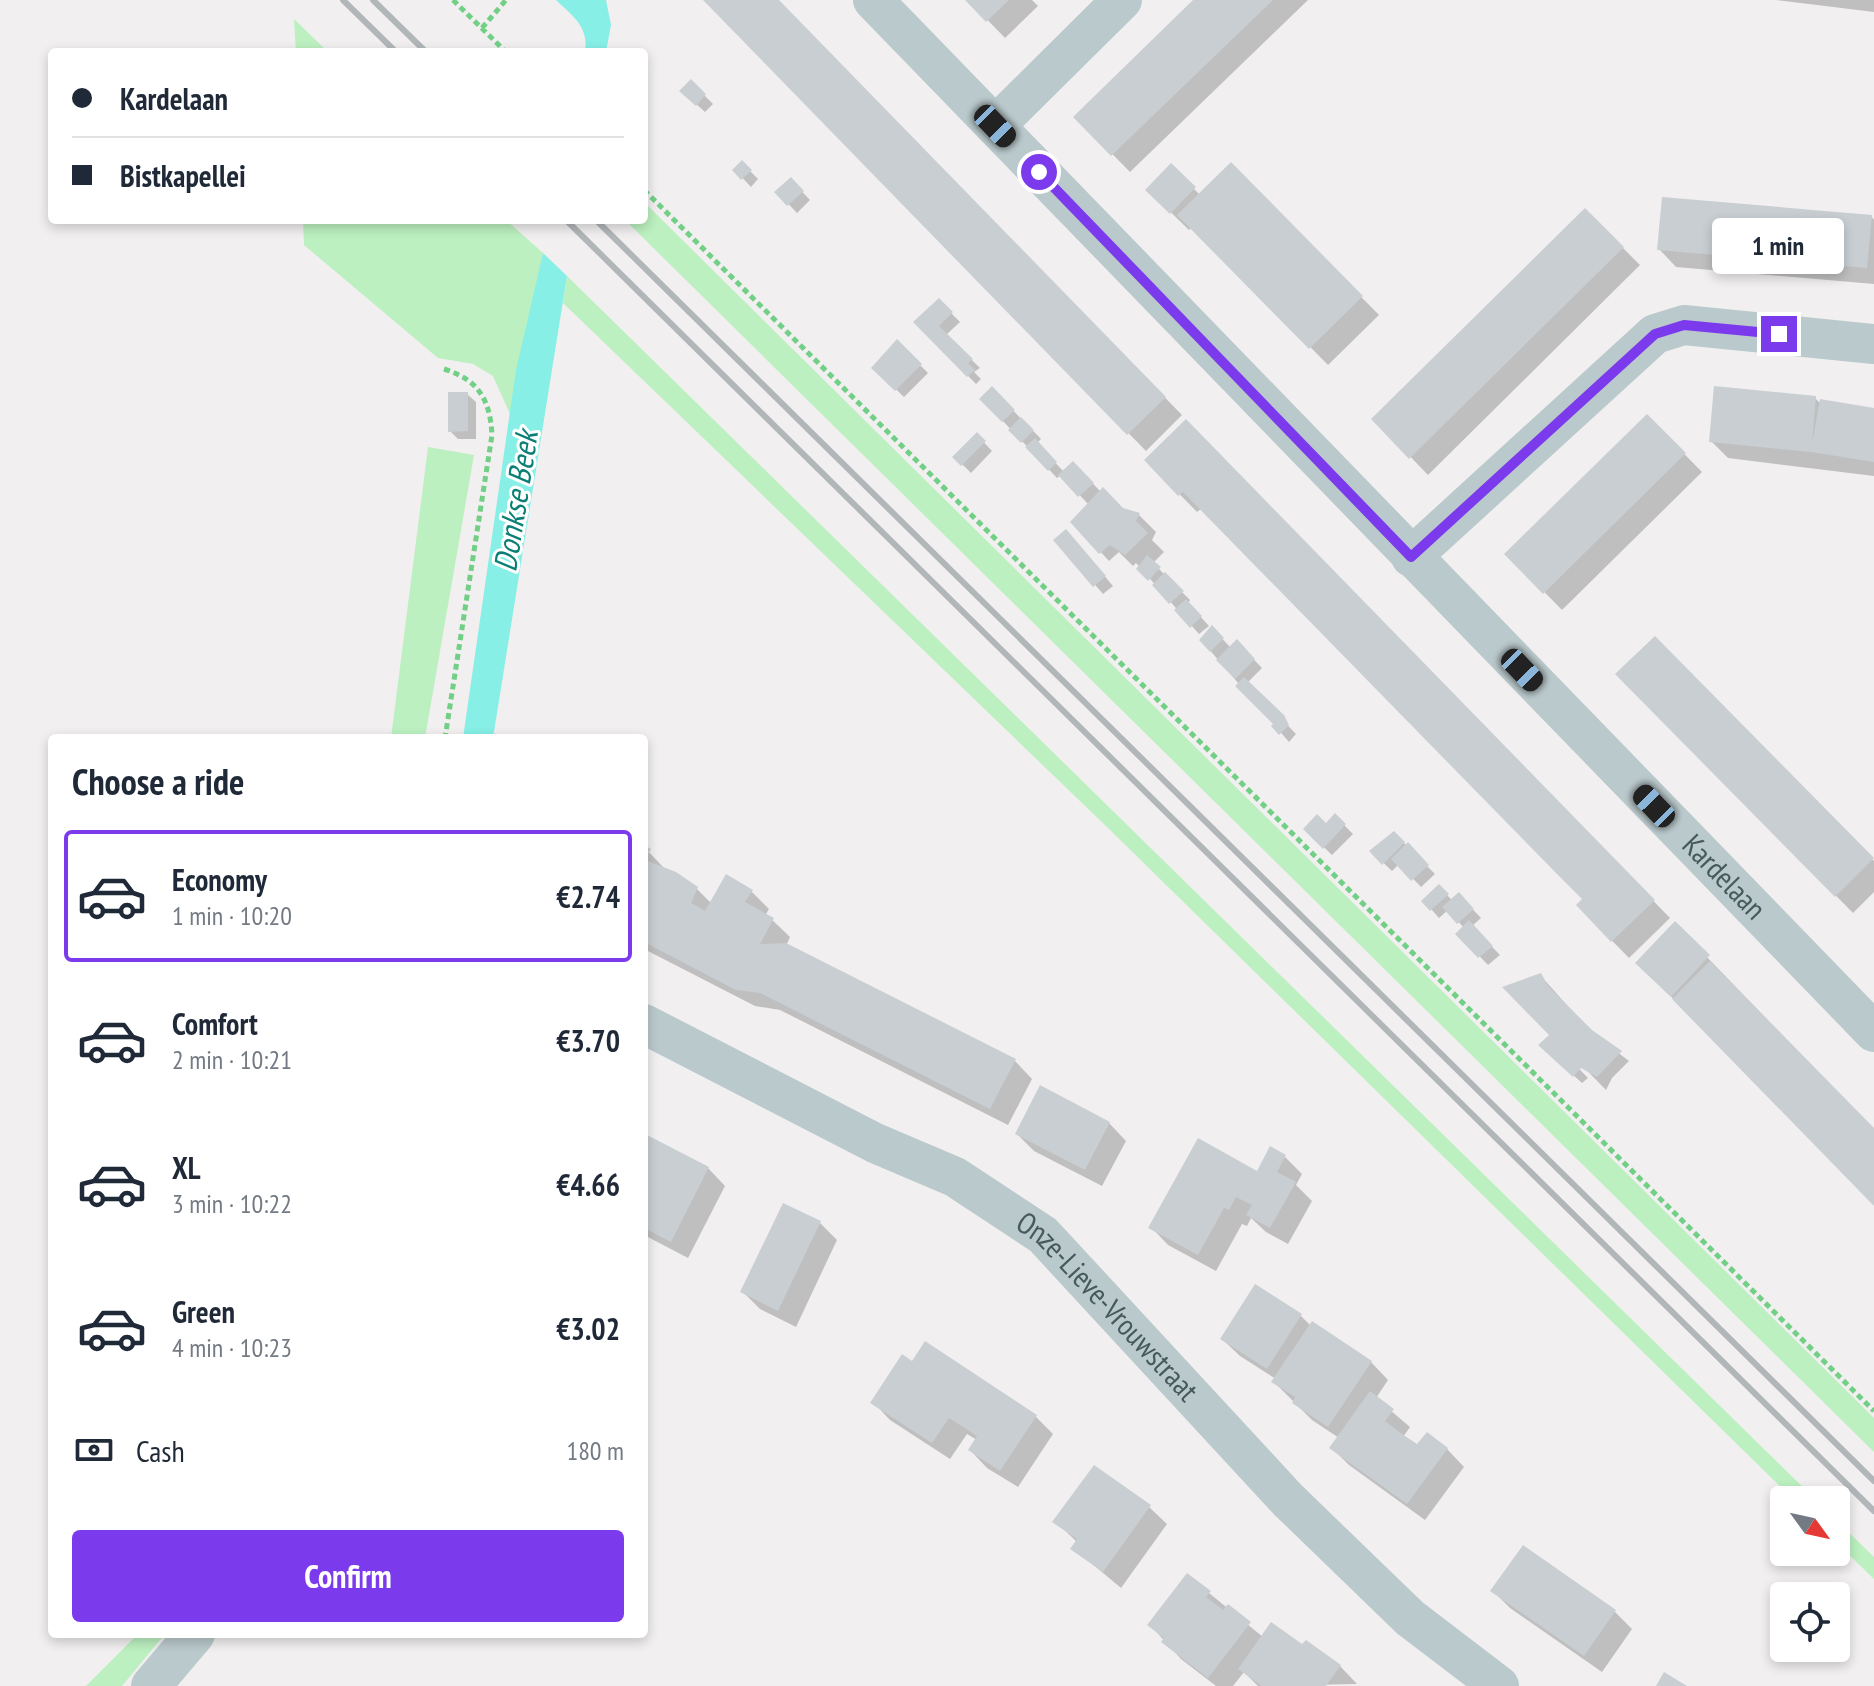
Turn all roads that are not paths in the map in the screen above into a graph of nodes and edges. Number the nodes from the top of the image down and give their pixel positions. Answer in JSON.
{"nodes":[{"id":1,"x":873,"y":0,"type":"edge"},
{"id":2,"x":1122,"y":0,"type":"edge"},
{"id":3,"x":995,"y":126,"type":"junction"},
{"id":4,"x":1874,"y":344,"type":"edge"},
{"id":5,"x":1411,"y":557,"type":"junction"},
{"id":6,"x":648,"y":1026,"type":"edge"},
{"id":7,"x":1874,"y":1032,"type":"edge"},
{"id":8,"x":192,"y":1638,"type":"edge"},
{"id":9,"x":151,"y":1686,"type":"edge"},
{"id":10,"x":1499,"y":1686,"type":"edge"}],
"edges":[{"from":1,"to":3,"type":"street","name":"Kardelaan"},
{"from":2,"to":3,"type":"street"},
{"from":3,"to":5,"type":"street","name":"Kardelaan"},
{"from":4,"to":5,"type":"street"},
{"from":5,"to":7,"type":"street","name":"Kardelaan"},
{"from":6,"to":10,"type":"street","name":"Onze-Lieve-Vrouwstraat"},
{"from":8,"to":9,"type":"street"}]}
